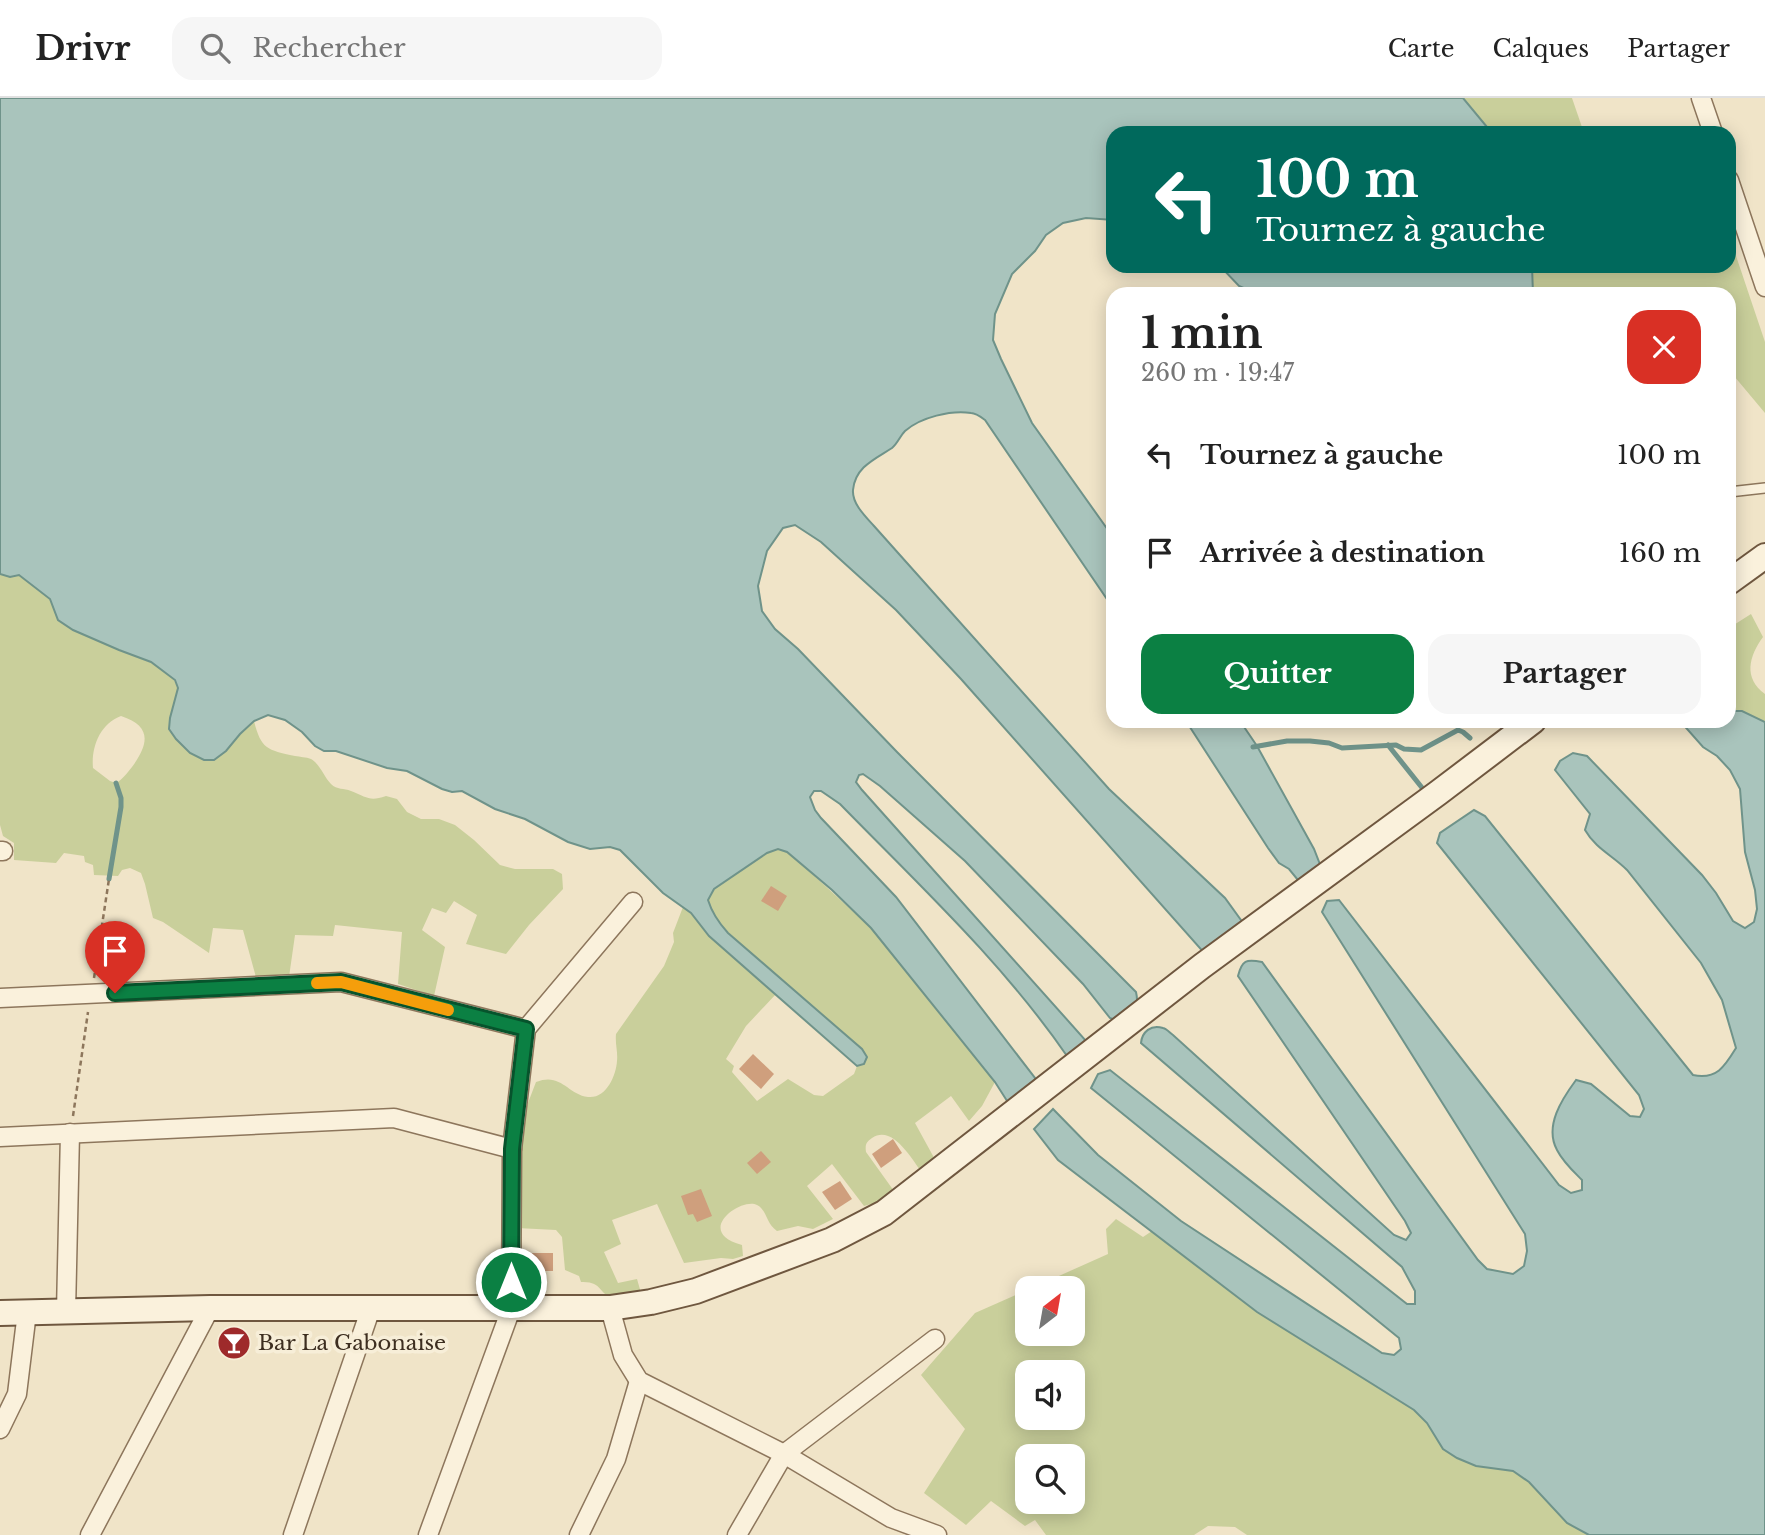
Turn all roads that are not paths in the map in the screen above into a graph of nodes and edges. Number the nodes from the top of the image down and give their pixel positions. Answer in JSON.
{"nodes":[{"id":1,"x":1701,"y":98,"type":"edge"},
{"id":2,"x":1711,"y":126,"type":"edge"},
{"id":3,"x":1736,"y":201,"type":"edge"},
{"id":4,"x":1765,"y":287,"type":"edge"},
{"id":5,"x":1765,"y":488,"type":"edge"},
{"id":6,"x":1736,"y":491,"type":"edge"},
{"id":7,"x":1765,"y":556,"type":"edge"},
{"id":8,"x":1736,"y":577,"type":"edge"},
{"id":9,"x":1524,"y":728,"type":"edge"},
{"id":10,"x":633,"y":902,"type":"dead end"},
{"id":11,"x":0,"y":998,"type":"edge"},
{"id":12,"x":526,"y":1029,"type":"junction"},
{"id":13,"x":70,"y":1133,"type":"junction"},
{"id":14,"x":0,"y":1137,"type":"edge"},
{"id":15,"x":512,"y":1149,"type":"junction"},
{"id":16,"x":210,"y":1308,"type":"junction"},
{"id":17,"x":371,"y":1308,"type":"junction"},
{"id":18,"x":610,"y":1308,"type":"junction"},
{"id":19,"x":511,"y":1309,"type":"junction"},
{"id":20,"x":27,"y":1312,"type":"junction"},
{"id":21,"x":66,"y":1312,"type":"junction"},
{"id":22,"x":0,"y":1313,"type":"edge"},
{"id":23,"x":934,"y":1339,"type":"dead end"},
{"id":24,"x":639,"y":1381,"type":"junction"},
{"id":25,"x":0,"y":1430,"type":"edge"},
{"id":26,"x":784,"y":1454,"type":"junction"},
{"id":27,"x":90,"y":1535,"type":"edge"},
{"id":28,"x":293,"y":1535,"type":"edge"},
{"id":29,"x":428,"y":1535,"type":"edge"},
{"id":30,"x":579,"y":1535,"type":"edge"},
{"id":31,"x":737,"y":1535,"type":"edge"},
{"id":32,"x":937,"y":1535,"type":"edge"}],
"edges":[{"from":1,"to":2,"type":"street"},
{"from":3,"to":4,"type":"street"},
{"from":5,"to":6,"type":"lane"},
{"from":7,"to":8,"type":"street"},
{"from":9,"to":18,"type":"street"},
{"from":10,"to":12,"type":"street"},
{"from":11,"to":12,"type":"street"},
{"from":12,"to":15,"type":"street"},
{"from":13,"to":14,"type":"street"},
{"from":13,"to":15,"type":"street"},
{"from":13,"to":21,"type":"street"},
{"from":15,"to":19,"type":"street"},
{"from":16,"to":17,"type":"street"},
{"from":16,"to":21,"type":"street"},
{"from":16,"to":27,"type":"street"},
{"from":17,"to":19,"type":"street"},
{"from":17,"to":28,"type":"street"},
{"from":18,"to":19,"type":"street"},
{"from":18,"to":24,"type":"street"},
{"from":19,"to":29,"type":"street"},
{"from":20,"to":21,"type":"street"},
{"from":20,"to":22,"type":"street"},
{"from":20,"to":25,"type":"street"},
{"from":23,"to":26,"type":"street"},
{"from":24,"to":26,"type":"street"},
{"from":24,"to":30,"type":"street"},
{"from":26,"to":31,"type":"street"},
{"from":26,"to":32,"type":"street"}]}
